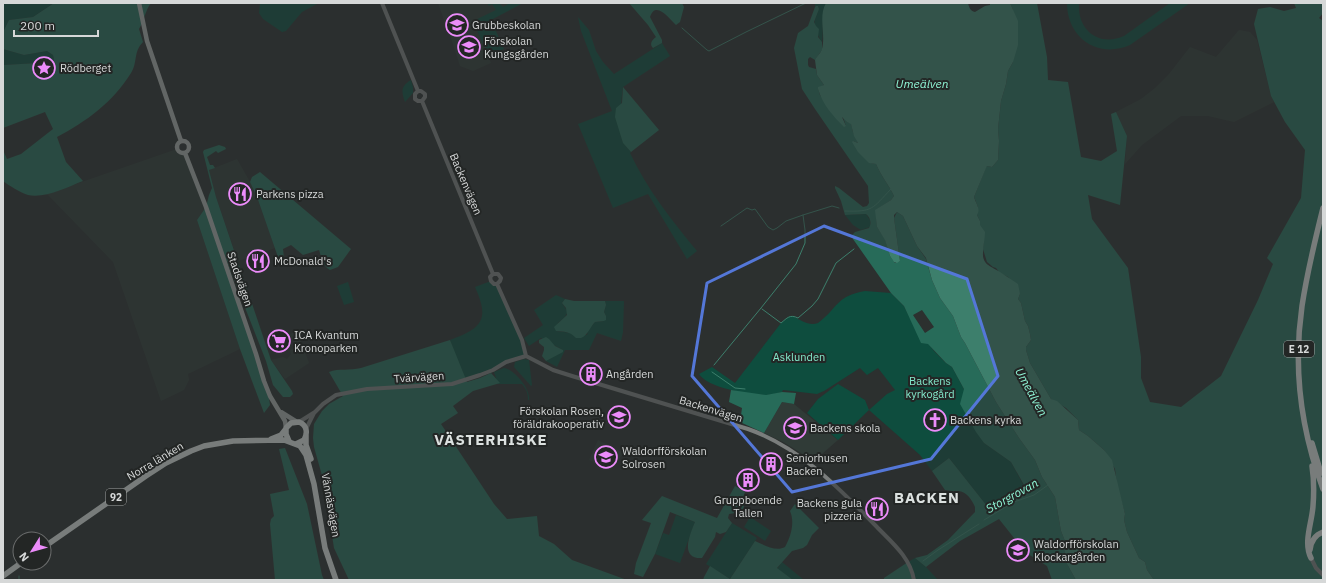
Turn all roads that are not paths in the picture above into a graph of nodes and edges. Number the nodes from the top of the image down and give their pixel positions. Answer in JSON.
{"nodes":[{"id":1,"x":139,"y":3,"type":"edge"},
{"id":2,"x":382,"y":3,"type":"edge"},
{"id":3,"x":418,"y":91,"type":"junction"},
{"id":4,"x":422,"y":102,"type":"junction"},
{"id":5,"x":181,"y":141,"type":"junction"},
{"id":6,"x":185,"y":153,"type":"junction"},
{"id":7,"x":1323,"y":208,"type":"edge"},
{"id":8,"x":1323,"y":221,"type":"edge"},
{"id":9,"x":494,"y":274,"type":"junction"},
{"id":10,"x":498,"y":284,"type":"junction"},
{"id":11,"x":526,"y":356,"type":"junction"},
{"id":12,"x":280,"y":411,"type":"junction"},
{"id":13,"x":314,"y":412,"type":"junction"},
{"id":14,"x":298,"y":422,"type":"junction"},
{"id":15,"x":286,"y":429,"type":"junction"},
{"id":16,"x":306,"y":431,"type":"junction"},
{"id":17,"x":269,"y":440,"type":"junction"},
{"id":18,"x":289,"y":441,"type":"junction"},
{"id":19,"x":296,"y":444,"type":"junction"},
{"id":20,"x":1310,"y":452,"type":"junction"},
{"id":21,"x":1323,"y":479,"type":"edge"},
{"id":22,"x":1323,"y":488,"type":"edge"},
{"id":23,"x":1323,"y":532,"type":"edge"},
{"id":24,"x":52,"y":541,"type":"edge"},
{"id":25,"x":1311,"y":558,"type":"junction"},
{"id":26,"x":12,"y":570,"type":"edge"},
{"id":27,"x":1323,"y":575,"type":"edge"},
{"id":28,"x":3,"y":576,"type":"edge"},
{"id":29,"x":336,"y":580,"type":"edge"},
{"id":30,"x":339,"y":580,"type":"edge"},
{"id":31,"x":914,"y":580,"type":"edge"}],
"edges":[{"from":1,"to":5,"type":"main road"},
{"from":2,"to":3,"type":"street","name":"Backenvägen"},
{"from":3,"to":4,"type":"street","name":"Backenvägen"},
{"from":3,"to":4,"type":"street","name":"Backenvägen"},
{"from":4,"to":9,"type":"street","name":"Backenvägen"},
{"from":5,"to":6,"type":"main road"},
{"from":5,"to":6,"type":"main road"},
{"from":6,"to":12,"type":"main road","name":"Stadsvägen"},
{"from":7,"to":20,"type":"highway","number":"E 12"},
{"from":8,"to":21,"type":"highway","number":"E 12"},
{"from":9,"to":10,"type":"street","name":"Backenvägen"},
{"from":9,"to":10,"type":"street","name":"Backenvägen"},
{"from":10,"to":11,"type":"street","name":"Backenvägen"},
{"from":11,"to":13,"type":"street","name":"Tvärvägen"},
{"from":11,"to":31,"type":"street","name":"Backenvägen"},
{"from":12,"to":14,"type":"main road","name":"Stadsvägen"},
{"from":12,"to":15,"type":"main road","name":"Stadsvägen"},
{"from":13,"to":14,"type":"street","name":"Tvärvägen"},
{"from":13,"to":16,"type":"street","name":"Tvärvägen"},
{"from":14,"to":15,"type":"highway"},
{"from":14,"to":16,"type":"highway"},
{"from":15,"to":17,"type":"highway"},
{"from":15,"to":18,"type":"highway"},
{"from":16,"to":19,"type":"highway"},
{"from":16,"to":30,"type":"highway","name":"Vännäsvägen"},
{"from":17,"to":18,"type":"highway","name":"Norra länken","number":"92"},
{"from":17,"to":24,"type":"highway","name":"Norra länken","number":"92"},
{"from":18,"to":19,"type":"highway","number":"92"},
{"from":19,"to":29,"type":"highway","name":"Vännäsvägen"},
{"from":20,"to":22,"type":"highway","number":"E 12"},
{"from":20,"to":25,"type":"highway"},
{"from":23,"to":25,"type":"highway"},
{"from":25,"to":27,"type":"street"},
{"from":26,"to":28,"type":"highway"}]}
